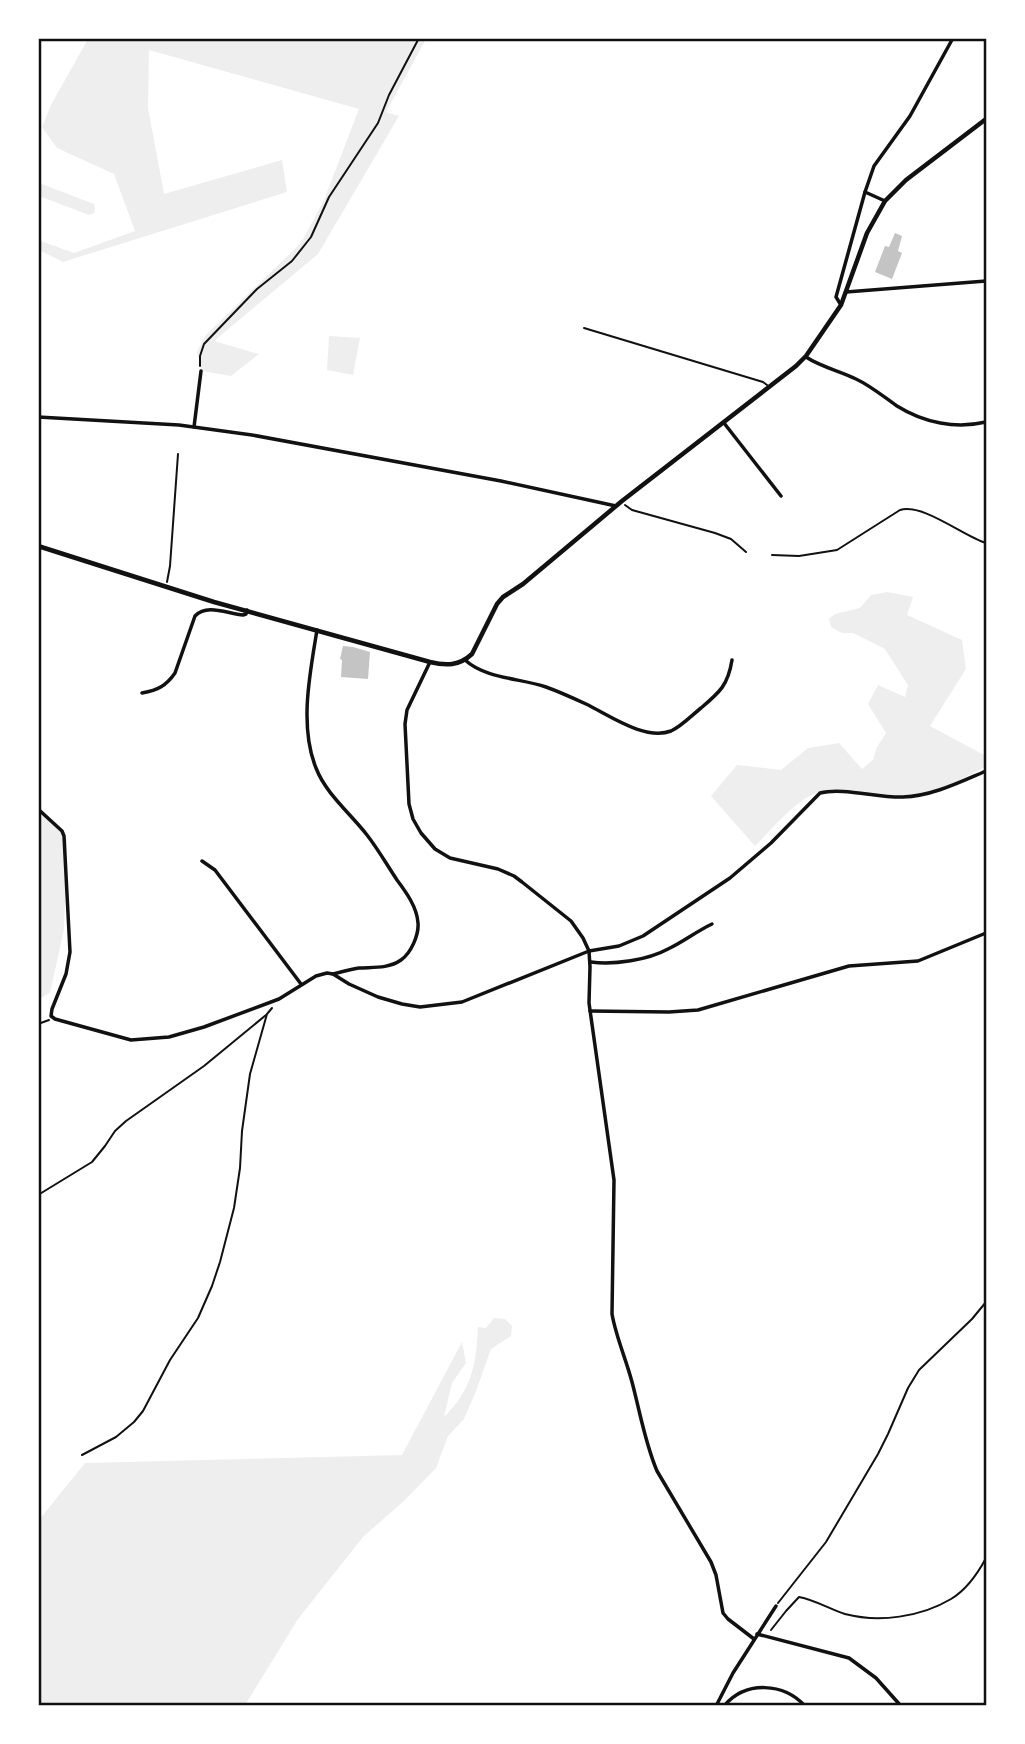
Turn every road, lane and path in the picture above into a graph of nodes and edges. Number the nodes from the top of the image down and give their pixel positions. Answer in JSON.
{"nodes":[{"id":1,"x":419,"y":38,"type":"edge"},
{"id":2,"x":953,"y":38,"type":"edge"},
{"id":3,"x":986,"y":119,"type":"edge"},
{"id":4,"x":865,"y":192,"type":"junction"},
{"id":5,"x":885,"y":201,"type":"junction"},
{"id":6,"x":986,"y":281,"type":"edge"},
{"id":7,"x":846,"y":292,"type":"junction"},
{"id":8,"x":841,"y":305,"type":"junction"},
{"id":9,"x":584,"y":328,"type":"dead end"},
{"id":10,"x":806,"y":356,"type":"junction"},
{"id":11,"x":201,"y":371,"type":"joint"},
{"id":12,"x":769,"y":387,"type":"junction"},
{"id":13,"x":38,"y":417,"type":"edge"},
{"id":14,"x":986,"y":422,"type":"edge"},
{"id":15,"x":724,"y":423,"type":"junction"},
{"id":16,"x":194,"y":427,"type":"junction"},
{"id":17,"x":178,"y":454,"type":"dead end"},
{"id":18,"x":781,"y":496,"type":"dead end"},
{"id":19,"x":622,"y":501,"type":"junction"},
{"id":20,"x":617,"y":506,"type":"junction"},
{"id":21,"x":986,"y":543,"type":"edge"},
{"id":22,"x":38,"y":545,"type":"edge"},
{"id":23,"x":746,"y":552,"type":"dead end"},
{"id":24,"x":772,"y":555,"type":"dead end"},
{"id":25,"x":166,"y":586,"type":"junction"},
{"id":26,"x":247,"y":610,"type":"junction"},
{"id":27,"x":317,"y":630,"type":"junction"},
{"id":28,"x":465,"y":660,"type":"junction"},
{"id":29,"x":732,"y":660,"type":"dead end"},
{"id":30,"x":430,"y":662,"type":"junction"},
{"id":31,"x":142,"y":692,"type":"dead end"},
{"id":32,"x":986,"y":771,"type":"edge"},
{"id":33,"x":38,"y":809,"type":"edge"},
{"id":34,"x":202,"y":861,"type":"dead end"},
{"id":35,"x":712,"y":924,"type":"dead end"},
{"id":36,"x":986,"y":933,"type":"edge"},
{"id":37,"x":589,"y":951,"type":"junction"},
{"id":38,"x":590,"y":962,"type":"junction"},
{"id":39,"x":333,"y":974,"type":"junction"},
{"id":40,"x":301,"y":984,"type":"junction"},
{"id":41,"x":279,"y":999,"type":"junction"},
{"id":42,"x":590,"y":1011,"type":"junction"},
{"id":43,"x":267,"y":1014,"type":"junction"},
{"id":44,"x":53,"y":1018,"type":"junction"},
{"id":45,"x":38,"y":1024,"type":"edge"},
{"id":46,"x":38,"y":1195,"type":"edge"},
{"id":47,"x":986,"y":1302,"type":"edge"},
{"id":48,"x":82,"y":1455,"type":"dead end"},
{"id":49,"x":986,"y":1558,"type":"edge"},
{"id":50,"x":776,"y":1606,"type":"joint"},
{"id":51,"x":757,"y":1634,"type":"junction"},
{"id":52,"x":767,"y":1637,"type":"junction"},
{"id":53,"x":754,"y":1639,"type":"junction"},
{"id":54,"x":716,"y":1706,"type":"edge"},
{"id":55,"x":724,"y":1706,"type":"edge"},
{"id":56,"x":806,"y":1706,"type":"edge"},
{"id":57,"x":901,"y":1706,"type":"edge"}],
"edges":[{"from":1,"to":11,"type":"path"},
{"from":2,"to":4,"type":"street"},
{"from":3,"to":5,"type":"street"},
{"from":4,"to":5,"type":"street"},
{"from":4,"to":8,"type":"street"},
{"from":5,"to":7,"type":"street"},
{"from":6,"to":7,"type":"street"},
{"from":7,"to":8,"type":"street"},
{"from":8,"to":10,"type":"street"},
{"from":9,"to":12,"type":"lane"},
{"from":10,"to":12,"type":"street"},
{"from":10,"to":14,"type":"street"},
{"from":11,"to":16,"type":"street"},
{"from":12,"to":15,"type":"street"},
{"from":13,"to":16,"type":"street"},
{"from":15,"to":18,"type":"street"},
{"from":15,"to":19,"type":"street"},
{"from":16,"to":20,"type":"street"},
{"from":17,"to":25,"type":"path"},
{"from":19,"to":20,"type":"street"},
{"from":19,"to":23,"type":"path"},
{"from":20,"to":28,"type":"street"},
{"from":21,"to":24,"type":"path"},
{"from":22,"to":25,"type":"street"},
{"from":25,"to":26,"type":"street"},
{"from":26,"to":27,"type":"street"},
{"from":26,"to":31,"type":"street"},
{"from":27,"to":30,"type":"street"},
{"from":27,"to":39,"type":"street"},
{"from":28,"to":29,"type":"street"},
{"from":28,"to":30,"type":"street"},
{"from":30,"to":37,"type":"street"},
{"from":32,"to":37,"type":"street"},
{"from":33,"to":44,"type":"street"},
{"from":34,"to":40,"type":"street"},
{"from":35,"to":38,"type":"street"},
{"from":36,"to":42,"type":"street"},
{"from":37,"to":38,"type":"street"},
{"from":37,"to":39,"type":"street"},
{"from":38,"to":42,"type":"street"},
{"from":39,"to":40,"type":"street"},
{"from":40,"to":41,"type":"street"},
{"from":41,"to":43,"type":"path"},
{"from":41,"to":44,"type":"street"},
{"from":42,"to":53,"type":"street"},
{"from":43,"to":46,"type":"path"},
{"from":43,"to":48,"type":"path"},
{"from":44,"to":45,"type":"path"},
{"from":47,"to":50,"type":"path"},
{"from":49,"to":52,"type":"path"},
{"from":50,"to":51,"type":"street"},
{"from":51,"to":52,"type":"street"},
{"from":51,"to":53,"type":"street"},
{"from":52,"to":57,"type":"street"},
{"from":53,"to":54,"type":"street"},
{"from":55,"to":56,"type":"street"}]}
